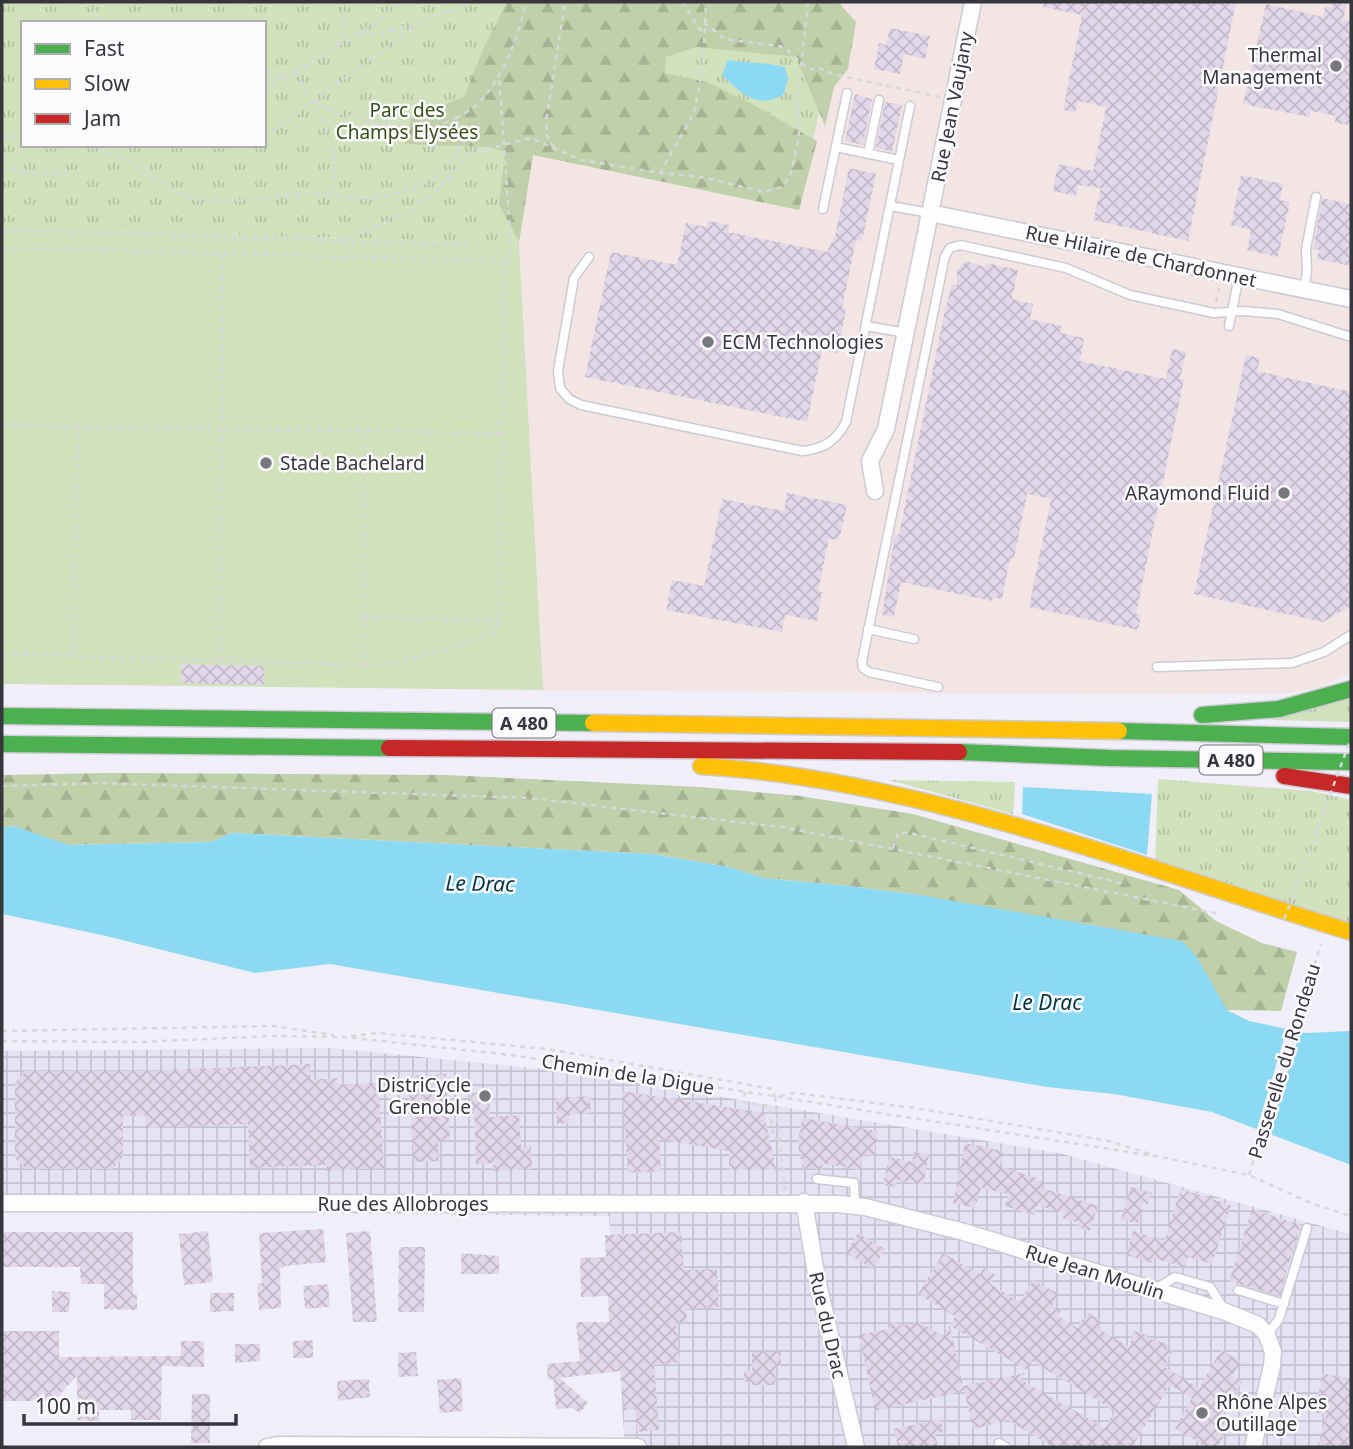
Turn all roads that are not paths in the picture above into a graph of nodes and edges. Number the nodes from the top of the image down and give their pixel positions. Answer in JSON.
{"nodes":[{"id":1,"x":973,"y":2,"type":"edge"},
{"id":2,"x":847,"y":93,"type":"dead end"},
{"id":3,"x":878,"y":100,"type":"dead end"},
{"id":4,"x":910,"y":106,"type":"dead end"},
{"id":5,"x":836,"y":147,"type":"junction"},
{"id":6,"x":868,"y":154,"type":"junction"},
{"id":7,"x":899,"y":160,"type":"junction"},
{"id":8,"x":1316,"y":197,"type":"dead end"},
{"id":9,"x":890,"y":206,"type":"junction"},
{"id":10,"x":822,"y":209,"type":"dead end"},
{"id":11,"x":930,"y":213,"type":"junction"},
{"id":12,"x":589,"y":257,"type":"dead end"},
{"id":13,"x":1240,"y":276,"type":"junction"},
{"id":14,"x":1304,"y":290,"type":"junction"},
{"id":15,"x":1351,"y":299,"type":"edge"},
{"id":16,"x":1232,"y":311,"type":"junction"},
{"id":17,"x":866,"y":326,"type":"junction"},
{"id":18,"x":1229,"y":326,"type":"dead end"},
{"id":19,"x":906,"y":333,"type":"junction"},
{"id":20,"x":1351,"y":337,"type":"edge"},
{"id":21,"x":876,"y":491,"type":"dead end"},
{"id":22,"x":869,"y":629,"type":"junction"},
{"id":23,"x":1351,"y":635,"type":"edge"},
{"id":24,"x":914,"y":639,"type":"dead end"},
{"id":25,"x":1157,"y":667,"type":"dead end"},
{"id":26,"x":938,"y":687,"type":"dead end"},
{"id":27,"x":1351,"y":689,"type":"edge"},
{"id":28,"x":2,"y":716,"type":"edge"},
{"id":29,"x":1046,"y":729,"type":"junction"},
{"id":30,"x":1351,"y":737,"type":"edge"},
{"id":31,"x":2,"y":744,"type":"edge"},
{"id":32,"x":440,"y":749,"type":"junction"},
{"id":33,"x":1111,"y":758,"type":"junction"},
{"id":34,"x":1351,"y":762,"type":"edge"},
{"id":35,"x":1351,"y":786,"type":"edge"},
{"id":36,"x":1351,"y":932,"type":"edge"},
{"id":37,"x":817,"y":1180,"type":"dead end"},
{"id":38,"x":804,"y":1202,"type":"junction"},
{"id":39,"x":2,"y":1203,"type":"edge"},
{"id":40,"x":855,"y":1205,"type":"junction"},
{"id":41,"x":1307,"y":1228,"type":"dead end"},
{"id":42,"x":1238,"y":1290,"type":"dead end"},
{"id":43,"x":1284,"y":1304,"type":"junction"},
{"id":44,"x":1267,"y":1335,"type":"junction"},
{"id":45,"x":267,"y":1447,"type":"edge"},
{"id":46,"x":638,"y":1447,"type":"edge"},
{"id":47,"x":856,"y":1447,"type":"edge"},
{"id":48,"x":1000,"y":1447,"type":"edge"},
{"id":49,"x":1006,"y":1447,"type":"edge"},
{"id":50,"x":1253,"y":1447,"type":"edge"}],
"edges":[{"from":1,"to":11,"type":"street","name":"Rue Jean Vaujany"},
{"from":2,"to":5,"type":"lane"},
{"from":3,"to":6,"type":"lane"},
{"from":4,"to":7,"type":"lane"},
{"from":5,"to":6,"type":"lane"},
{"from":5,"to":10,"type":"lane"},
{"from":6,"to":7,"type":"lane"},
{"from":7,"to":9,"type":"lane"},
{"from":8,"to":14,"type":"lane"},
{"from":9,"to":11,"type":"lane"},
{"from":9,"to":17,"type":"lane"},
{"from":11,"to":13,"type":"street","name":"Rue Hilaire de Chardonnet"},
{"from":11,"to":19,"type":"street","name":"Rue Jean Vaujany"},
{"from":12,"to":17,"type":"lane"},
{"from":13,"to":14,"type":"street","name":"Rue Hilaire de Chardonnet"},
{"from":13,"to":16,"type":"lane"},
{"from":14,"to":15,"type":"street","name":"Rue Hilaire de Chardonnet"},
{"from":16,"to":18,"type":"lane"},
{"from":16,"to":20,"type":"lane"},
{"from":16,"to":22,"type":"lane"},
{"from":17,"to":19,"type":"lane"},
{"from":19,"to":21,"type":"street","name":"Rue Jean Vaujany"},
{"from":22,"to":24,"type":"lane"},
{"from":22,"to":26,"type":"lane"},
{"from":23,"to":25,"type":"lane"},
{"from":27,"to":29,"type":"highway"},
{"from":28,"to":29,"type":"highway","number":"A 480"},
{"from":29,"to":30,"type":"highway","number":"A 480"},
{"from":31,"to":32,"type":"highway","number":"A 480"},
{"from":32,"to":33,"type":"highway","number":"A 480"},
{"from":32,"to":36,"type":"highway"},
{"from":33,"to":34,"type":"highway","number":"A 480"},
{"from":33,"to":35,"type":"highway"},
{"from":37,"to":40,"type":"lane"},
{"from":38,"to":39,"type":"street","name":"Rue des Allobroges"},
{"from":38,"to":40,"type":"street","name":"Rue Jean Moulin"},
{"from":38,"to":47,"type":"street","name":"Rue du Drac"},
{"from":40,"to":44,"type":"street","name":"Rue Jean Moulin"},
{"from":41,"to":43,"type":"lane"},
{"from":42,"to":43,"type":"lane"},
{"from":43,"to":44,"type":"lane"},
{"from":44,"to":50,"type":"street"},
{"from":45,"to":46,"type":"street"},
{"from":48,"to":49,"type":"lane"}]}
